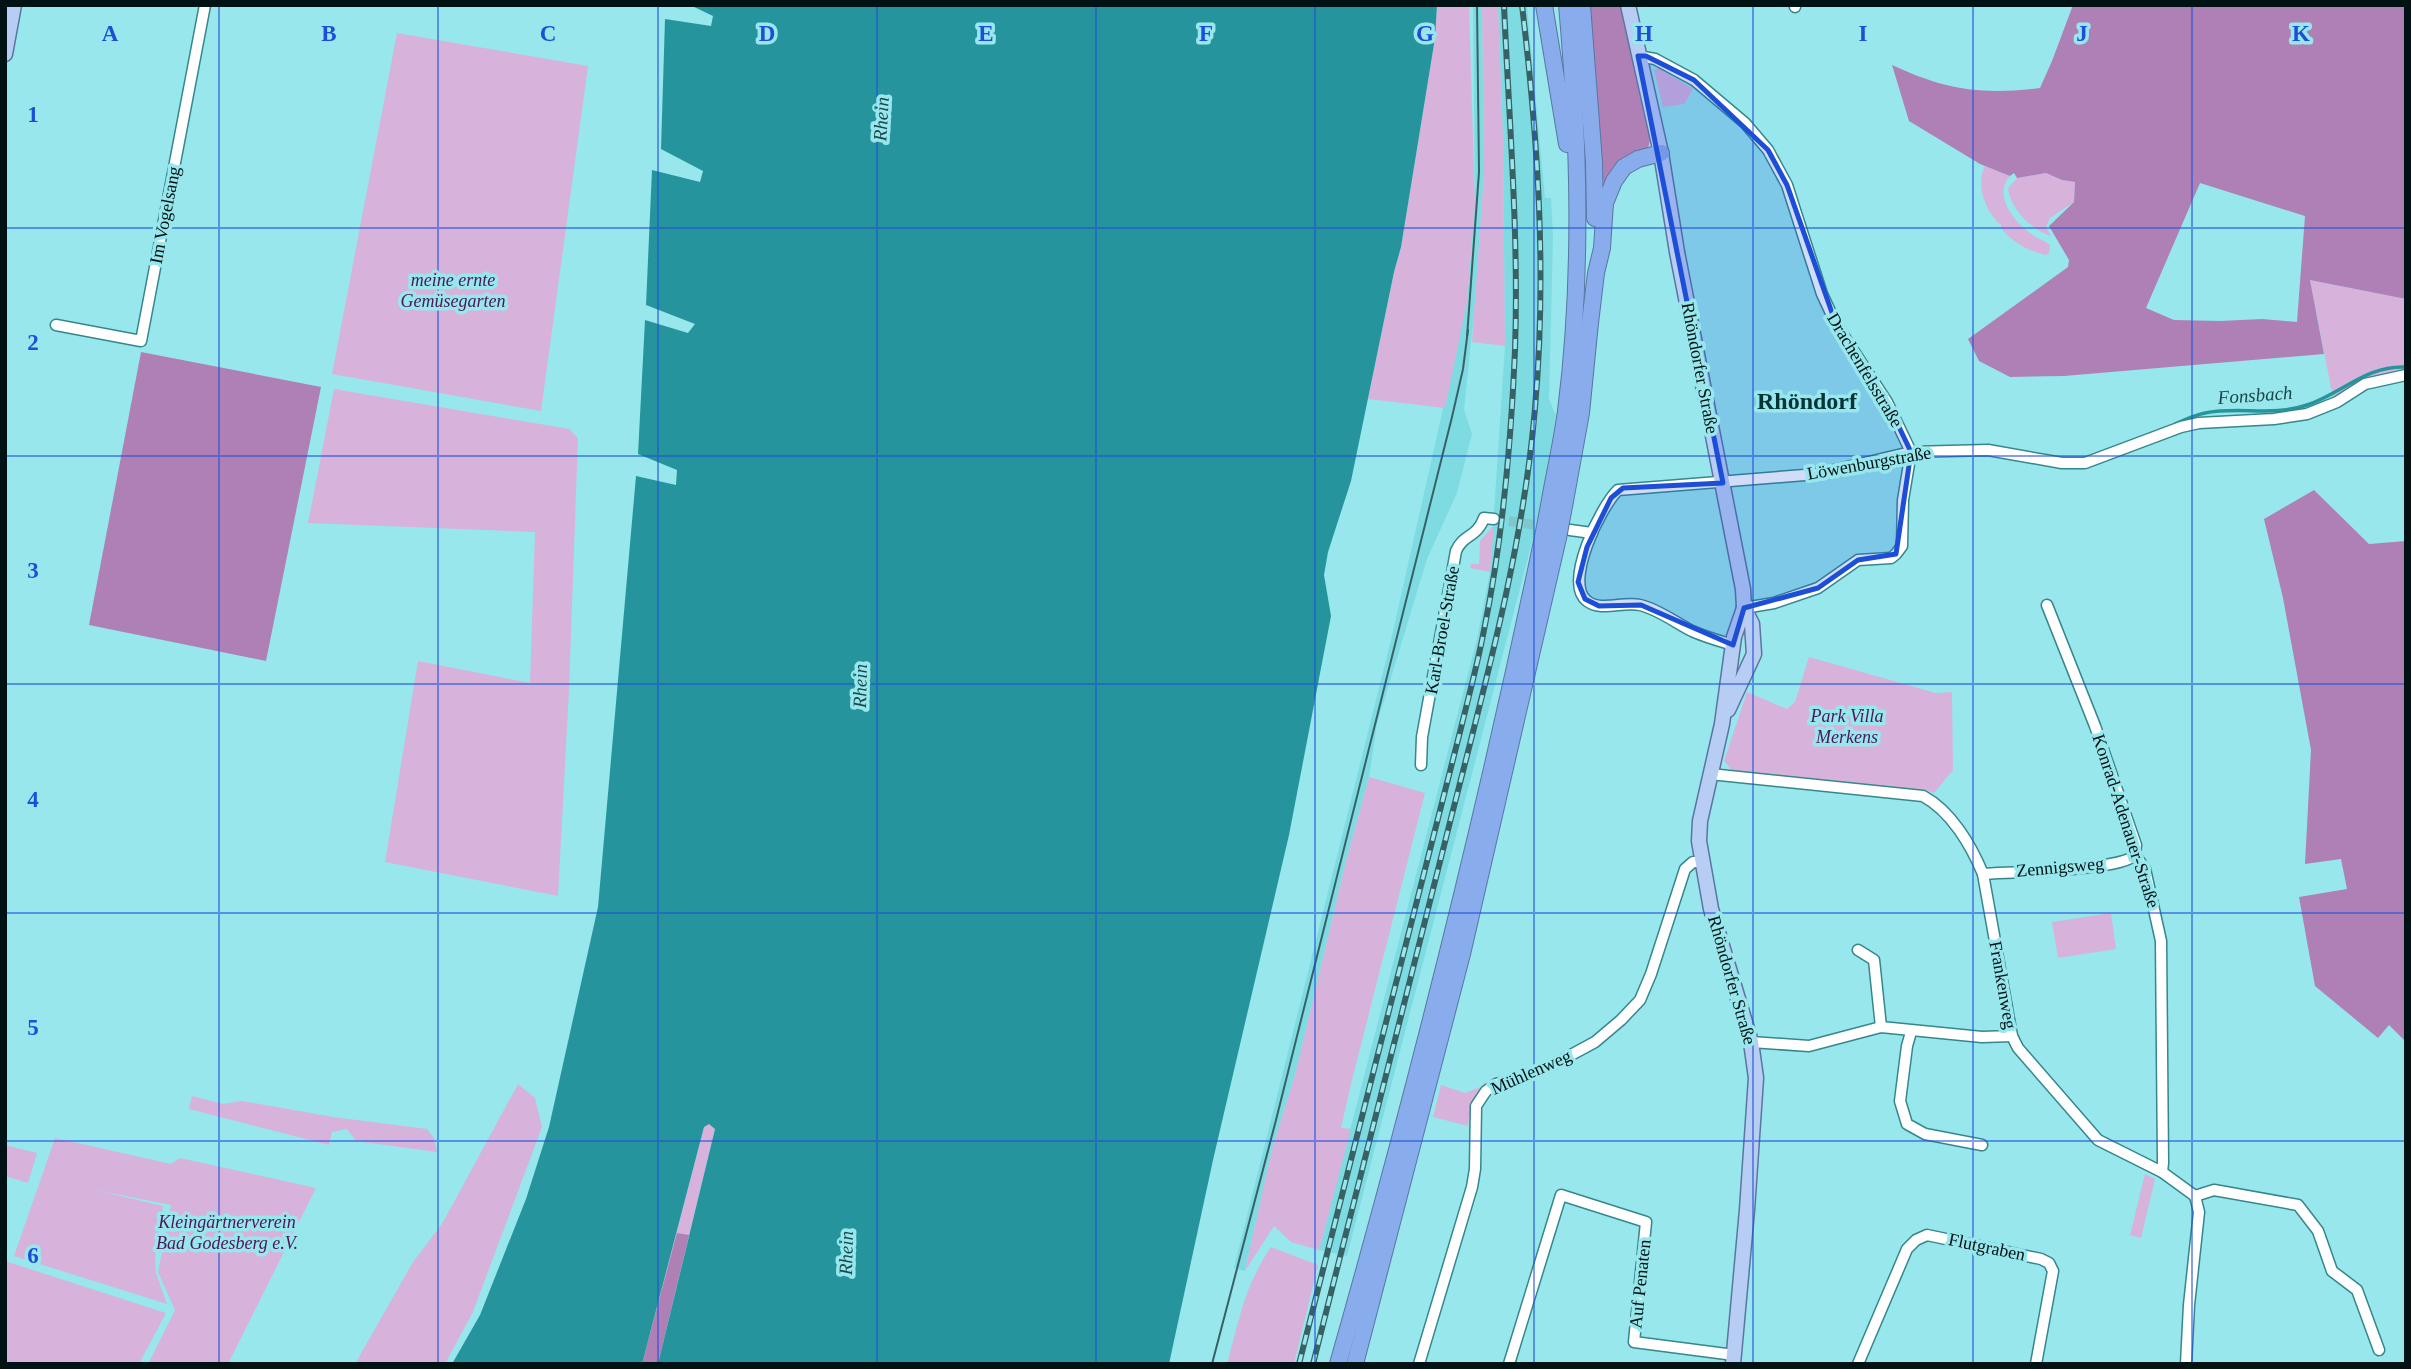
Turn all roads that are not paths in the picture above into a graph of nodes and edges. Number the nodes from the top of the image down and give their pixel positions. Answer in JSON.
{"nodes":[{"id":1,"x":14,"y":5,"type":"edge"},
{"id":2,"x":205,"y":5,"type":"edge"},
{"id":3,"x":1544,"y":5,"type":"edge"},
{"id":4,"x":1567,"y":5,"type":"edge"},
{"id":5,"x":1582,"y":5,"type":"edge"},
{"id":6,"x":1628,"y":5,"type":"edge"},
{"id":7,"x":5,"y":54,"type":"edge"},
{"id":8,"x":1638,"y":56,"type":"junction"},
{"id":9,"x":1661,"y":153,"type":"junction"},
{"id":10,"x":1578,"y":212,"type":"junction"},
{"id":11,"x":1596,"y":273,"type":"junction"},
{"id":12,"x":56,"y":324,"type":"dead end"},
{"id":13,"x":2406,"y":375,"type":"edge"},
{"id":14,"x":1911,"y":452,"type":"junction"},
{"id":15,"x":1723,"y":483,"type":"junction"},
{"id":16,"x":1557,"y":501,"type":"junction"},
{"id":17,"x":1494,"y":519,"type":"tunnel mouth"},
{"id":18,"x":1592,"y":533,"type":"junction"},
{"id":19,"x":1557,"y":535,"type":"junction"},
{"id":20,"x":2047,"y":606,"type":"dead end"},
{"id":21,"x":1744,"y":608,"type":"junction"},
{"id":22,"x":1753,"y":637,"type":"junction"},
{"id":23,"x":1734,"y":641,"type":"junction"},
{"id":24,"x":1722,"y":724,"type":"junction"},
{"id":25,"x":1421,"y":765,"type":"dead end"},
{"id":26,"x":1710,"y":774,"type":"junction"},
{"id":27,"x":2136,"y":855,"type":"junction"},
{"id":28,"x":1701,"y":862,"type":"junction"},
{"id":29,"x":1983,"y":874,"type":"junction"},
{"id":30,"x":1858,"y":950,"type":"dead end"},
{"id":31,"x":1881,"y":1027,"type":"junction"},
{"id":32,"x":1912,"y":1032,"type":"junction"},
{"id":33,"x":2012,"y":1036,"type":"junction"},
{"id":34,"x":1751,"y":1042,"type":"junction"},
{"id":35,"x":1982,"y":1145,"type":"dead end"},
{"id":36,"x":2162,"y":1172,"type":"junction"},
{"id":37,"x":2195,"y":1196,"type":"junction"},
{"id":38,"x":2379,"y":1350,"type":"dead end"},
{"id":39,"x":1734,"y":1360,"type":"edge"},
{"id":40,"x":1338,"y":1364,"type":"edge"},
{"id":41,"x":1355,"y":1364,"type":"edge"},
{"id":42,"x":1419,"y":1364,"type":"edge"},
{"id":43,"x":1509,"y":1364,"type":"edge"},
{"id":44,"x":1858,"y":1364,"type":"edge"},
{"id":45,"x":2036,"y":1364,"type":"edge"},
{"id":46,"x":2186,"y":1364,"type":"edge"}],
"edges":[{"from":1,"to":7,"type":"main road"},
{"from":2,"to":12,"type":"street","name":"Im Vogelsang"},
{"from":3,"to":10,"type":"highway"},
{"from":4,"to":10,"type":"highway"},
{"from":5,"to":11,"type":"highway"},
{"from":6,"to":8,"type":"main road","name":"Rhöndorfer Straße"},
{"from":8,"to":9,"type":"main road","name":"Rhöndorfer Straße"},
{"from":8,"to":14,"type":"street","name":"Drachenfelsstraße"},
{"from":9,"to":11,"type":"highway"},
{"from":9,"to":15,"type":"main road","name":"Rhöndorfer Straße"},
{"from":10,"to":16,"type":"highway"},
{"from":11,"to":16,"type":"highway"},
{"from":13,"to":14,"type":"street","name":"Löwenburgstraße"},
{"from":14,"to":15,"type":"street","name":"Löwenburgstraße"},
{"from":14,"to":21,"type":"street"},
{"from":15,"to":18,"type":"street","name":"Löwenburgstraße"},
{"from":15,"to":21,"type":"main road","name":"Rhöndorfer Straße"},
{"from":16,"to":19,"type":"highway","bridge":true},
{"from":17,"to":25,"type":"street","name":"Karl-Broel-Straße"},
{"from":18,"to":19,"type":"street"},
{"from":18,"to":23,"type":"street"},
{"from":19,"to":40,"type":"highway"},
{"from":19,"to":41,"type":"highway"},
{"from":20,"to":27,"type":"street","name":"Konrad-Adenauer-Straße"},
{"from":21,"to":22,"type":"main road","name":"Rhöndorfer Straße"},
{"from":21,"to":23,"type":"main road","name":"Rhöndorfer Straße"},
{"from":22,"to":23,"type":"main road"},
{"from":22,"to":24,"type":"main road","name":"Rhöndorfer Straße"},
{"from":23,"to":24,"type":"main road","name":"Rhöndorfer Straße"},
{"from":24,"to":26,"type":"main road","name":"Rhöndorfer Straße"},
{"from":26,"to":28,"type":"main road","name":"Rhöndorfer Straße"},
{"from":26,"to":29,"type":"street","name":"Frankenweg"},
{"from":27,"to":29,"type":"street","name":"Zennigsweg"},
{"from":27,"to":36,"type":"street","name":"Konrad-Adenauer-Straße"},
{"from":28,"to":34,"type":"main road","name":"Rhöndorfer Straße"},
{"from":28,"to":42,"type":"street","name":"Mühlenweg"},
{"from":29,"to":33,"type":"street","name":"Frankenweg"},
{"from":30,"to":31,"type":"street"},
{"from":31,"to":32,"type":"street"},
{"from":31,"to":34,"type":"street"},
{"from":32,"to":33,"type":"street"},
{"from":32,"to":35,"type":"street"},
{"from":33,"to":36,"type":"street","name":"Frankenweg"},
{"from":34,"to":39,"type":"main road","name":"Rhöndorfer Straße"},
{"from":36,"to":37,"type":"street","name":"Frankenweg"},
{"from":37,"to":38,"type":"street"},
{"from":37,"to":46,"type":"street"},
{"from":39,"to":43,"type":"street","name":"Auf Penaten"},
{"from":44,"to":45,"type":"street","name":"Flutgraben"}]}
